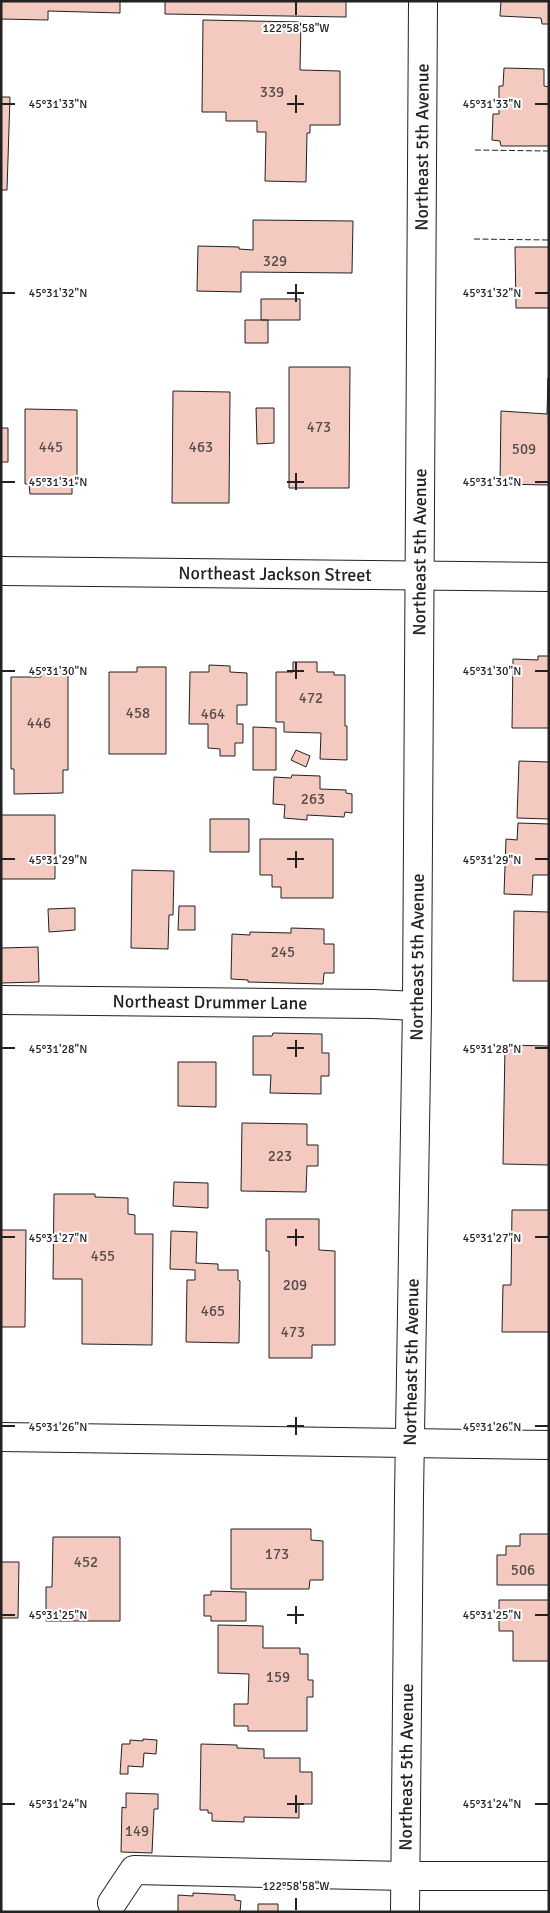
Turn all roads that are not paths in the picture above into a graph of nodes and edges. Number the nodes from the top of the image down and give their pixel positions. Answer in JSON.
{"nodes":[{"id":1,"x":423,"y":1,"type":"edge"},
{"id":2,"x":1,"y":571,"type":"edge"},
{"id":3,"x":420,"y":575,"type":"junction"},
{"id":4,"x":549,"y":577,"type":"edge"},
{"id":5,"x":1,"y":1000,"type":"edge"},
{"id":6,"x":417,"y":1006,"type":"junction"},
{"id":7,"x":1,"y":1437,"type":"edge"},
{"id":8,"x":410,"y":1442,"type":"junction"},
{"id":9,"x":549,"y":1445,"type":"edge"},
{"id":10,"x":406,"y":1876,"type":"junction"},
{"id":11,"x":549,"y":1876,"type":"edge"},
{"id":12,"x":112,"y":1903,"type":"dead end"},
{"id":13,"x":405,"y":1912,"type":"edge"}],
"edges":[{"from":1,"to":3,"type":"street","name":"Northeast 5th Avenue"},
{"from":2,"to":3,"type":"street","name":"Northeast Jackson Street"},
{"from":3,"to":4,"type":"street","name":"Northeast Jackson Street"},
{"from":3,"to":6,"type":"street","name":"Northeast 5th Avenue"},
{"from":5,"to":6,"type":"street","name":"Northeast Drummer Lane"},
{"from":6,"to":8,"type":"street","name":"Northeast 5th Avenue"},
{"from":7,"to":8,"type":"street"},
{"from":8,"to":9,"type":"street"},
{"from":8,"to":10,"type":"street","name":"Northeast 5th Avenue"},
{"from":10,"to":11,"type":"street"},
{"from":10,"to":12,"type":"street"},
{"from":10,"to":13,"type":"street","name":"Northeast 5th Avenue"}]}
